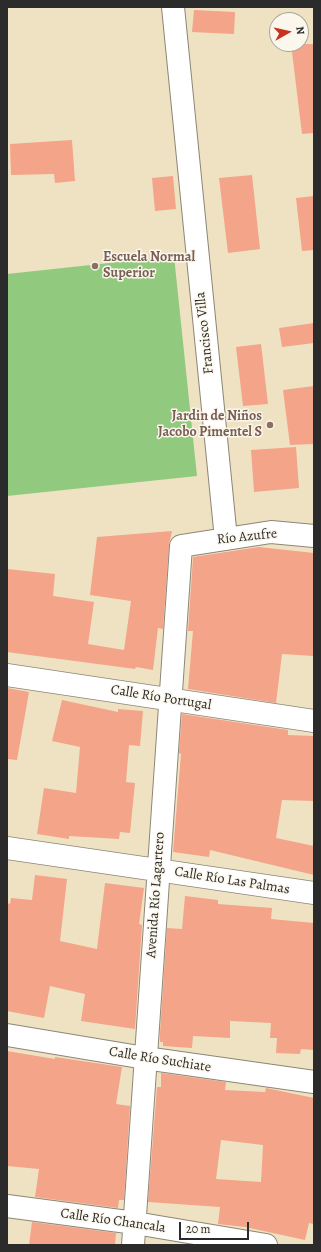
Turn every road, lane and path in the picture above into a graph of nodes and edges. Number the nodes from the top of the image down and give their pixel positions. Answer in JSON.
{"nodes":[{"id":1,"x":173,"y":7,"type":"edge"},
{"id":2,"x":314,"y":536,"type":"edge"},
{"id":3,"x":226,"y":539,"type":"junction"},
{"id":4,"x":181,"y":546,"type":"joint"},
{"id":5,"x":7,"y":675,"type":"edge"},
{"id":6,"x":170,"y":700,"type":"junction"},
{"id":7,"x":314,"y":721,"type":"edge"},
{"id":8,"x":7,"y":848,"type":"edge"},
{"id":9,"x":157,"y":870,"type":"junction"},
{"id":10,"x":314,"y":894,"type":"edge"},
{"id":11,"x":7,"y":1035,"type":"edge"},
{"id":12,"x":145,"y":1058,"type":"junction"},
{"id":13,"x":314,"y":1082,"type":"edge"},
{"id":14,"x":7,"y":1206,"type":"edge"},
{"id":15,"x":135,"y":1223,"type":"junction"},
{"id":16,"x":133,"y":1245,"type":"edge"},
{"id":17,"x":266,"y":1245,"type":"edge"}],
"edges":[{"from":1,"to":3,"type":"street","name":"Francisco Villa"},
{"from":2,"to":3,"type":"street","name":"Río Azufre"},
{"from":3,"to":4,"type":"street","name":"Río Azufre"},
{"from":4,"to":6,"type":"street","name":"Avenida Río Lagartero"},
{"from":5,"to":6,"type":"street","name":"Calle Río Portugal"},
{"from":6,"to":7,"type":"street","name":"Calle Río Portugal"},
{"from":6,"to":9,"type":"street","name":"Avenida Río Lagartero"},
{"from":8,"to":9,"type":"street","name":"Calle Río Las Palmas"},
{"from":9,"to":10,"type":"street","name":"Calle Río Las Palmas"},
{"from":9,"to":12,"type":"street","name":"Avenida Río Lagartero"},
{"from":11,"to":12,"type":"street","name":"Calle Río Suchiate"},
{"from":12,"to":13,"type":"street","name":"Calle Río Suchiate"},
{"from":12,"to":15,"type":"street","name":"Avenida Río Lagartero"},
{"from":14,"to":15,"type":"street","name":"Calle Río Chancala"},
{"from":15,"to":16,"type":"street","name":"Avenida Río Lagartero"},
{"from":15,"to":17,"type":"street","name":"Calle Río Chancala"}]}
